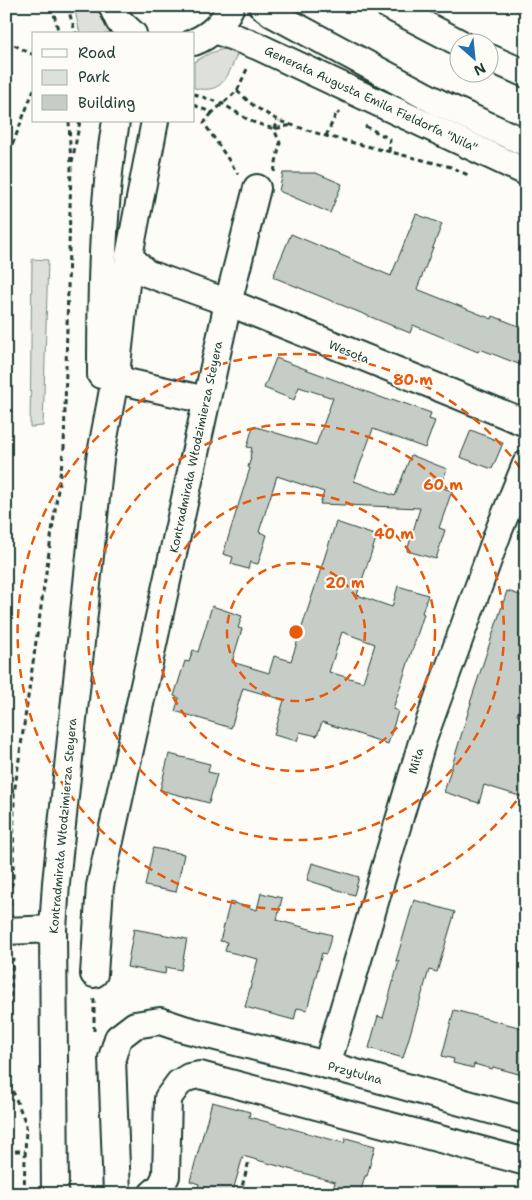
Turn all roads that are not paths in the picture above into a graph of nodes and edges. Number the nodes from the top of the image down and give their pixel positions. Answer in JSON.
{"nodes":[{"id":1,"x":112,"y":6,"type":"edge"},
{"id":2,"x":232,"y":6,"type":"edge"},
{"id":3,"x":262,"y":6,"type":"edge"},
{"id":4,"x":389,"y":6,"type":"edge"},
{"id":5,"x":131,"y":32,"type":"edge"},
{"id":6,"x":204,"y":36,"type":"edge"},
{"id":7,"x":450,"y":38,"type":"edge"},
{"id":8,"x":500,"y":62,"type":"edge"},
{"id":9,"x":526,"y":74,"type":"edge"},
{"id":10,"x":116,"y":122,"type":"edge"},
{"id":11,"x":155,"y":122,"type":"edge"},
{"id":12,"x":526,"y":143,"type":"edge"},
{"id":13,"x":526,"y":172,"type":"edge"},
{"id":14,"x":256,"y":193,"type":"road end"},
{"id":15,"x":130,"y":256,"type":"junction"},
{"id":16,"x":228,"y":303,"type":"junction"},
{"id":17,"x":101,"y":353,"type":"junction"},
{"id":18,"x":116,"y":374,"type":"junction"},
{"id":19,"x":206,"y":400,"type":"junction"},
{"id":20,"x":526,"y":424,"type":"edge"},
{"id":21,"x":100,"y":459,"type":"junction"},
{"id":22,"x":526,"y":464,"type":"edge"},
{"id":23,"x":53,"y":929,"type":"junction"},
{"id":24,"x":6,"y":930,"type":"edge"},
{"id":25,"x":94,"y":974,"type":"dead end"},
{"id":26,"x":327,"y":1066,"type":"junction"},
{"id":27,"x":526,"y":1120,"type":"edge"},
{"id":28,"x":526,"y":1162,"type":"edge"},
{"id":29,"x":55,"y":1194,"type":"edge"},
{"id":30,"x":117,"y":1194,"type":"edge"},
{"id":31,"x":152,"y":1194,"type":"edge"}],
"edges":[{"from":1,"to":5,"type":"street"},
{"from":2,"to":6,"type":"street"},
{"from":3,"to":12,"type":"street","name":"Generała Augusta Emila Fieldorfa \"Nila\""},
{"from":4,"to":7,"type":"street"},
{"from":6,"to":13,"type":"street","name":"Generała Augusta Emila Fieldorfa \"Nila\""},
{"from":8,"to":9,"type":"street"},
{"from":10,"to":17,"type":"street","name":"Kontradmirała Włodzimierza Steyera"},
{"from":11,"to":15,"type":"street","name":"Kontradmirała Włodzimierza Steyera"},
{"from":14,"to":16,"type":"street","name":"Kontradmirała Włodzimierza Steyera"},
{"from":15,"to":16,"type":"street","name":"Wesoła"},
{"from":15,"to":18,"type":"street","name":"Kontradmirała Włodzimierza Steyera"},
{"from":16,"to":19,"type":"street","name":"Kontradmirała Włodzimierza Steyera"},
{"from":16,"to":20,"type":"street","name":"Wesoła"},
{"from":17,"to":18,"type":"street"},
{"from":17,"to":21,"type":"street","name":"Kontradmirała Włodzimierza Steyera"},
{"from":18,"to":19,"type":"street"},
{"from":18,"to":21,"type":"street","name":"Kontradmirała Włodzimierza Steyera"},
{"from":19,"to":25,"type":"street","name":"Kontradmirała Włodzimierza Steyera"},
{"from":21,"to":23,"type":"street","name":"Kontradmirała Włodzimierza Steyera"},
{"from":22,"to":26,"type":"street","name":"Miła"},
{"from":23,"to":24,"type":"street"},
{"from":23,"to":29,"type":"street","name":"Kontradmirała Włodzimierza Steyera"},
{"from":26,"to":27,"type":"street","name":"Przytulna"},
{"from":26,"to":30,"type":"street","name":"Przytulna"},
{"from":28,"to":31,"type":"street"}]}
